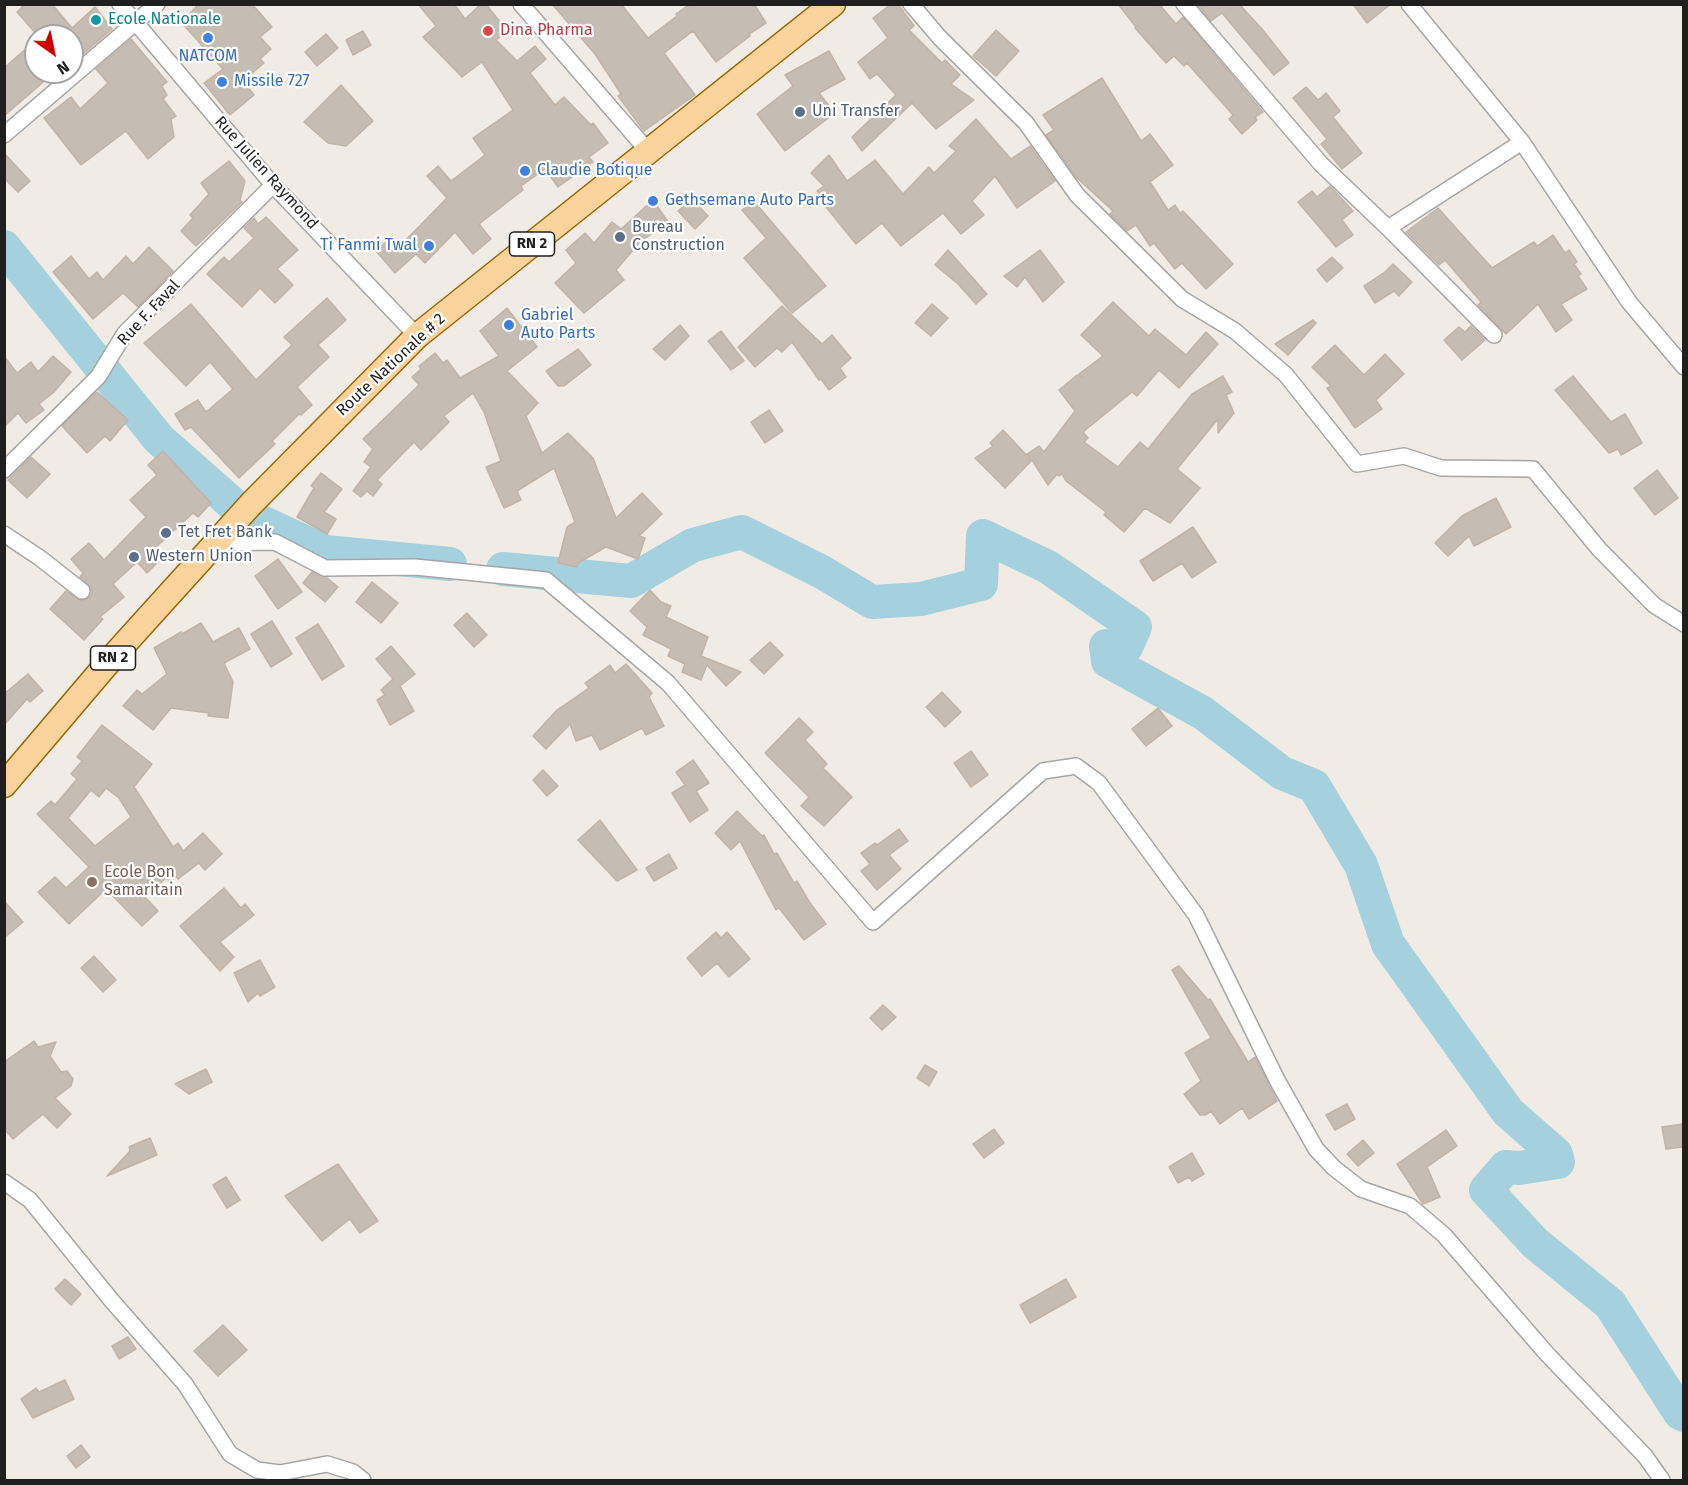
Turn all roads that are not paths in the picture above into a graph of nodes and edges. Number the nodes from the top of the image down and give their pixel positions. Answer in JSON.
{"nodes":[{"id":1,"x":120,"y":4,"type":"edge"},
{"id":2,"x":157,"y":4,"type":"edge"},
{"id":3,"x":521,"y":4,"type":"edge"},
{"id":4,"x":833,"y":4,"type":"edge"},
{"id":5,"x":911,"y":4,"type":"edge"},
{"id":6,"x":1184,"y":4,"type":"edge"},
{"id":7,"x":1409,"y":4,"type":"edge"},
{"id":8,"x":136,"y":23,"type":"junction"},
{"id":9,"x":4,"y":135,"type":"edge"},
{"id":10,"x":1522,"y":142,"type":"junction"},
{"id":11,"x":648,"y":151,"type":"junction"},
{"id":12,"x":273,"y":185,"type":"junction"},
{"id":13,"x":1388,"y":228,"type":"junction"},
{"id":14,"x":1494,"y":335,"type":"dead end"},
{"id":15,"x":417,"y":336,"type":"junction"},
{"id":16,"x":1683,"y":367,"type":"edge"},
{"id":17,"x":4,"y":470,"type":"edge"},
{"id":18,"x":4,"y":534,"type":"edge"},
{"id":19,"x":220,"y":538,"type":"junction"},
{"id":20,"x":82,"y":591,"type":"dead end"},
{"id":21,"x":1683,"y":624,"type":"edge"},
{"id":22,"x":4,"y":785,"type":"edge"},
{"id":23,"x":4,"y":1182,"type":"edge"},
{"id":24,"x":363,"y":1480,"type":"edge"},
{"id":25,"x":1662,"y":1480,"type":"edge"}],
"edges":[{"from":1,"to":8,"type":"street","name":"Rue Julien Raymond"},
{"from":2,"to":8,"type":"street"},
{"from":3,"to":11,"type":"street"},
{"from":4,"to":11,"type":"main road","name":"Route Nationale # 2","number":"RN 2"},
{"from":5,"to":21,"type":"street"},
{"from":6,"to":13,"type":"street"},
{"from":7,"to":10,"type":"street"},
{"from":8,"to":9,"type":"street"},
{"from":8,"to":12,"type":"street","name":"Rue Julien Raymond"},
{"from":10,"to":13,"type":"street"},
{"from":10,"to":16,"type":"street"},
{"from":11,"to":15,"type":"main road","name":"Route Nationale # 2","number":"RN 2"},
{"from":12,"to":15,"type":"street","name":"Rue Julien Raymond"},
{"from":12,"to":17,"type":"street","name":"Rue F. Faval"},
{"from":13,"to":14,"type":"street"},
{"from":15,"to":19,"type":"main road","name":"Route Nationale # 2","number":"RN 2"},
{"from":18,"to":20,"type":"street"},
{"from":19,"to":22,"type":"main road","name":"Route Nationale # 2","number":"RN 2"},
{"from":19,"to":25,"type":"street"},
{"from":23,"to":24,"type":"street"}]}
